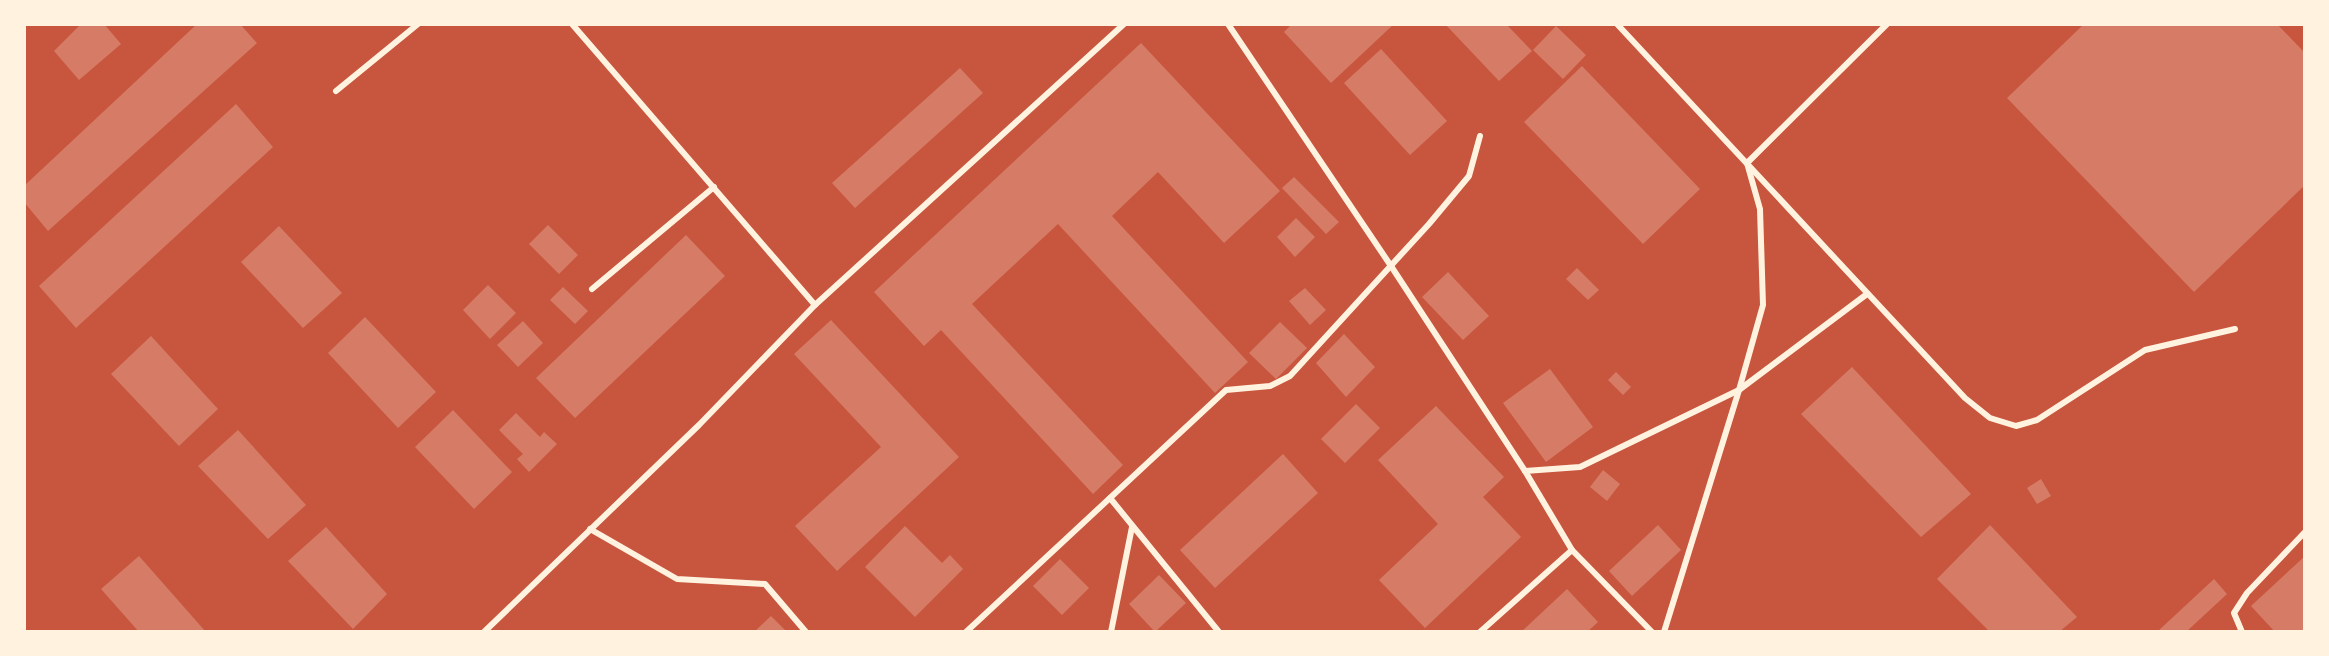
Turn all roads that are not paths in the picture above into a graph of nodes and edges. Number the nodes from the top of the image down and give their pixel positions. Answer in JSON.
{"nodes":[{"id":1,"x":418,"y":24,"type":"edge"},
{"id":2,"x":572,"y":24,"type":"edge"},
{"id":3,"x":1124,"y":24,"type":"edge"},
{"id":4,"x":1228,"y":24,"type":"edge"},
{"id":5,"x":1617,"y":24,"type":"edge"},
{"id":6,"x":1887,"y":24,"type":"edge"},
{"id":7,"x":336,"y":91,"type":"dead end"},
{"id":8,"x":1480,"y":136,"type":"dead end"},
{"id":9,"x":1747,"y":163,"type":"junction"},
{"id":10,"x":714,"y":187,"type":"junction"},
{"id":11,"x":1391,"y":266,"type":"junction"},
{"id":12,"x":592,"y":289,"type":"dead end"},
{"id":13,"x":1867,"y":294,"type":"junction"},
{"id":14,"x":815,"y":305,"type":"junction"},
{"id":15,"x":2235,"y":329,"type":"dead end"},
{"id":16,"x":1739,"y":390,"type":"junction"},
{"id":17,"x":1525,"y":471,"type":"junction"},
{"id":18,"x":1110,"y":498,"type":"junction"},
{"id":19,"x":1132,"y":527,"type":"junction"},
{"id":20,"x":590,"y":529,"type":"junction"},
{"id":21,"x":2305,"y":532,"type":"edge"},
{"id":22,"x":1572,"y":550,"type":"junction"},
{"id":23,"x":484,"y":632,"type":"edge"},
{"id":24,"x":806,"y":632,"type":"edge"},
{"id":25,"x":966,"y":632,"type":"edge"},
{"id":26,"x":1111,"y":632,"type":"edge"},
{"id":27,"x":1219,"y":632,"type":"edge"},
{"id":28,"x":1480,"y":632,"type":"edge"},
{"id":29,"x":1652,"y":632,"type":"edge"},
{"id":30,"x":1664,"y":632,"type":"edge"},
{"id":31,"x":2242,"y":632,"type":"edge"}],
"edges":[{"from":1,"to":7,"type":"lane"},
{"from":2,"to":10,"type":"lane"},
{"from":3,"to":14,"type":"lane"},
{"from":4,"to":11,"type":"lane"},
{"from":5,"to":9,"type":"lane"},
{"from":6,"to":9,"type":"lane"},
{"from":8,"to":11,"type":"lane"},
{"from":9,"to":13,"type":"lane"},
{"from":9,"to":16,"type":"lane"},
{"from":10,"to":12,"type":"lane"},
{"from":10,"to":14,"type":"lane"},
{"from":11,"to":17,"type":"lane"},
{"from":11,"to":18,"type":"lane"},
{"from":13,"to":15,"type":"lane"},
{"from":13,"to":16,"type":"lane"},
{"from":14,"to":20,"type":"lane"},
{"from":16,"to":17,"type":"lane"},
{"from":16,"to":30,"type":"lane"},
{"from":17,"to":22,"type":"lane"},
{"from":18,"to":19,"type":"lane"},
{"from":18,"to":25,"type":"lane"},
{"from":19,"to":26,"type":"lane"},
{"from":19,"to":27,"type":"lane"},
{"from":20,"to":23,"type":"lane"},
{"from":20,"to":24,"type":"lane"},
{"from":21,"to":31,"type":"lane"},
{"from":22,"to":28,"type":"lane"},
{"from":22,"to":29,"type":"lane"}]}
